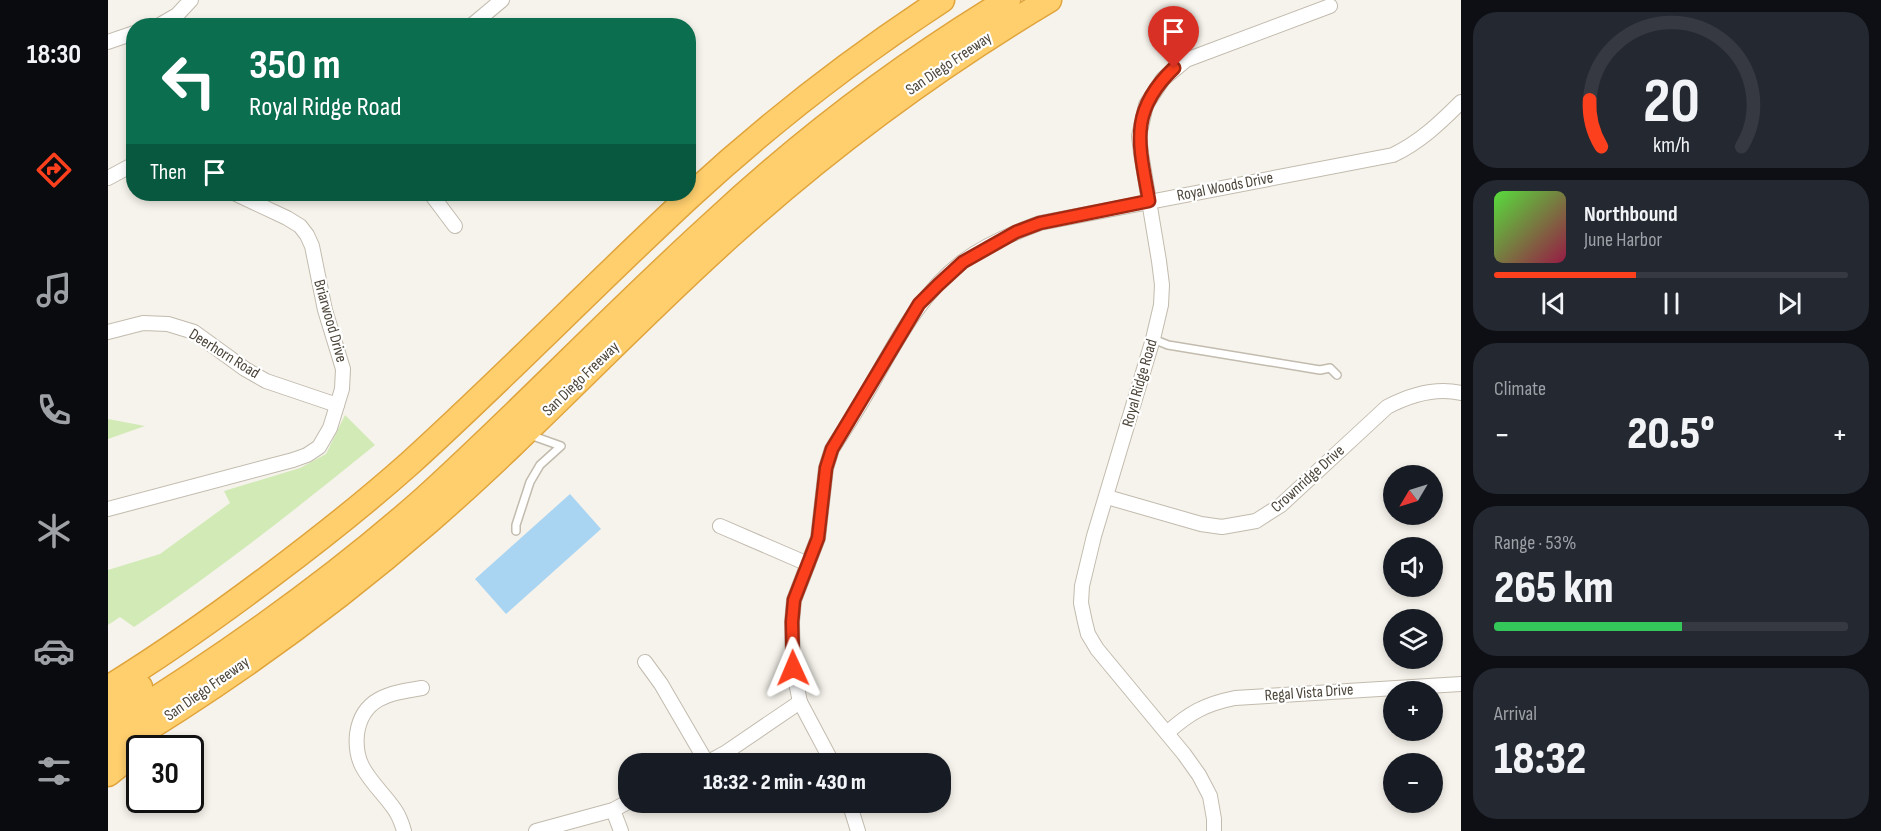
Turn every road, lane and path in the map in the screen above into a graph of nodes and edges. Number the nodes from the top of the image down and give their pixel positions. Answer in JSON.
{"nodes":[{"id":1,"x":191,"y":0,"type":"edge"},
{"id":2,"x":502,"y":0,"type":"edge"},
{"id":3,"x":942,"y":0,"type":"edge"},
{"id":4,"x":1008,"y":0,"type":"edge"},
{"id":5,"x":1049,"y":0,"type":"edge"},
{"id":6,"x":1330,"y":6,"type":"dead end"},
{"id":7,"x":172,"y":18,"type":"edge"},
{"id":8,"x":481,"y":18,"type":"edge"},
{"id":9,"x":126,"y":36,"type":"edge"},
{"id":10,"x":108,"y":42,"type":"edge"},
{"id":11,"x":1461,"y":102,"type":"edge"},
{"id":12,"x":126,"y":168,"type":"edge"},
{"id":13,"x":108,"y":178,"type":"edge"},
{"id":14,"x":696,"y":192,"type":"edge"},
{"id":15,"x":251,"y":201,"type":"edge"},
{"id":16,"x":436,"y":201,"type":"edge"},
{"id":17,"x":686,"y":201,"type":"edge"},
{"id":18,"x":1149,"y":201,"type":"junction"},
{"id":19,"x":455,"y":226,"type":"dead end"},
{"id":20,"x":108,"y":332,"type":"edge"},
{"id":21,"x":1153,"y":339,"type":"junction"},
{"id":22,"x":1337,"y":375,"type":"dead end"},
{"id":23,"x":1461,"y":393,"type":"edge"},
{"id":24,"x":337,"y":405,"type":"junction"},
{"id":25,"x":464,"y":414,"type":"junction"},
{"id":26,"x":525,"y":433,"type":"junction"},
{"id":27,"x":1107,"y":497,"type":"junction"},
{"id":28,"x":108,"y":509,"type":"edge"},
{"id":29,"x":720,"y":526,"type":"dead end"},
{"id":30,"x":516,"y":531,"type":"dead end"},
{"id":31,"x":808,"y":564,"type":"junction"},
{"id":32,"x":284,"y":636,"type":"junction"},
{"id":33,"x":645,"y":662,"type":"dead end"},
{"id":34,"x":1461,"y":684,"type":"edge"},
{"id":35,"x":422,"y":687,"type":"dead end"},
{"id":36,"x":108,"y":688,"type":"edge"},
{"id":37,"x":800,"y":702,"type":"junction"},
{"id":38,"x":108,"y":707,"type":"edge"},
{"id":39,"x":108,"y":729,"type":"edge"},
{"id":40,"x":1167,"y":733,"type":"junction"},
{"id":41,"x":157,"y":735,"type":"edge"},
{"id":42,"x":108,"y":753,"type":"edge"},
{"id":43,"x":700,"y":753,"type":"edge"},
{"id":44,"x":725,"y":753,"type":"edge"},
{"id":45,"x":827,"y":753,"type":"edge"},
{"id":46,"x":126,"y":760,"type":"edge"},
{"id":47,"x":108,"y":774,"type":"edge"},
{"id":48,"x":618,"y":807,"type":"edge"},
{"id":49,"x":613,"y":810,"type":"junction"},
{"id":50,"x":852,"y":813,"type":"edge"},
{"id":51,"x":404,"y":831,"type":"edge"},
{"id":52,"x":536,"y":831,"type":"edge"},
{"id":53,"x":621,"y":831,"type":"edge"},
{"id":54,"x":858,"y":831,"type":"edge"},
{"id":55,"x":1214,"y":831,"type":"edge"}],
"edges":[{"from":1,"to":7,"type":"street"},
{"from":2,"to":8,"type":"street"},
{"from":3,"to":14,"type":"highway"},
{"from":4,"to":39,"type":"highway"},
{"from":5,"to":26,"type":"highway","name":"San Diego Freeway"},
{"from":6,"to":18,"type":"street","name":"Royal Ridge Road"},
{"from":9,"to":10,"type":"street"},
{"from":11,"to":18,"type":"street","name":"Royal Woods Drive"},
{"from":12,"to":13,"type":"street"},
{"from":15,"to":24,"type":"street","name":"Briarwood Drive"},
{"from":16,"to":19,"type":"street"},
{"from":17,"to":25,"type":"highway"},
{"from":18,"to":21,"type":"street","name":"Royal Ridge Road"},
{"from":18,"to":31,"type":"street","name":"Royal Woods Drive"},
{"from":20,"to":24,"type":"street","name":"Deerhorn Road"},
{"from":21,"to":22,"type":"lane"},
{"from":21,"to":27,"type":"street","name":"Royal Ridge Road"},
{"from":23,"to":27,"type":"street","name":"Crownridge Drive"},
{"from":24,"to":28,"type":"street","name":"Briarwood Drive"},
{"from":25,"to":36,"type":"highway"},
{"from":25,"to":38,"type":"highway"},
{"from":26,"to":30,"type":"lane"},
{"from":26,"to":32,"type":"highway","name":"San Diego Freeway"},
{"from":27,"to":40,"type":"street","name":"Royal Ridge Road"},
{"from":29,"to":31,"type":"street"},
{"from":31,"to":37,"type":"street","name":"Royal Woods Drive"},
{"from":32,"to":41,"type":"highway"},
{"from":32,"to":42,"type":"highway","name":"San Diego Freeway"},
{"from":33,"to":43,"type":"street"},
{"from":34,"to":40,"type":"street","name":"Regal Vista Drive"},
{"from":35,"to":51,"type":"street"},
{"from":37,"to":44,"type":"street"},
{"from":37,"to":45,"type":"street","name":"Royal Woods Drive"},
{"from":40,"to":55,"type":"street","name":"Royal Ridge Road"},
{"from":46,"to":47,"type":"highway"},
{"from":48,"to":49,"type":"street"},
{"from":49,"to":52,"type":"street"},
{"from":49,"to":53,"type":"street"},
{"from":50,"to":54,"type":"street"}]}
